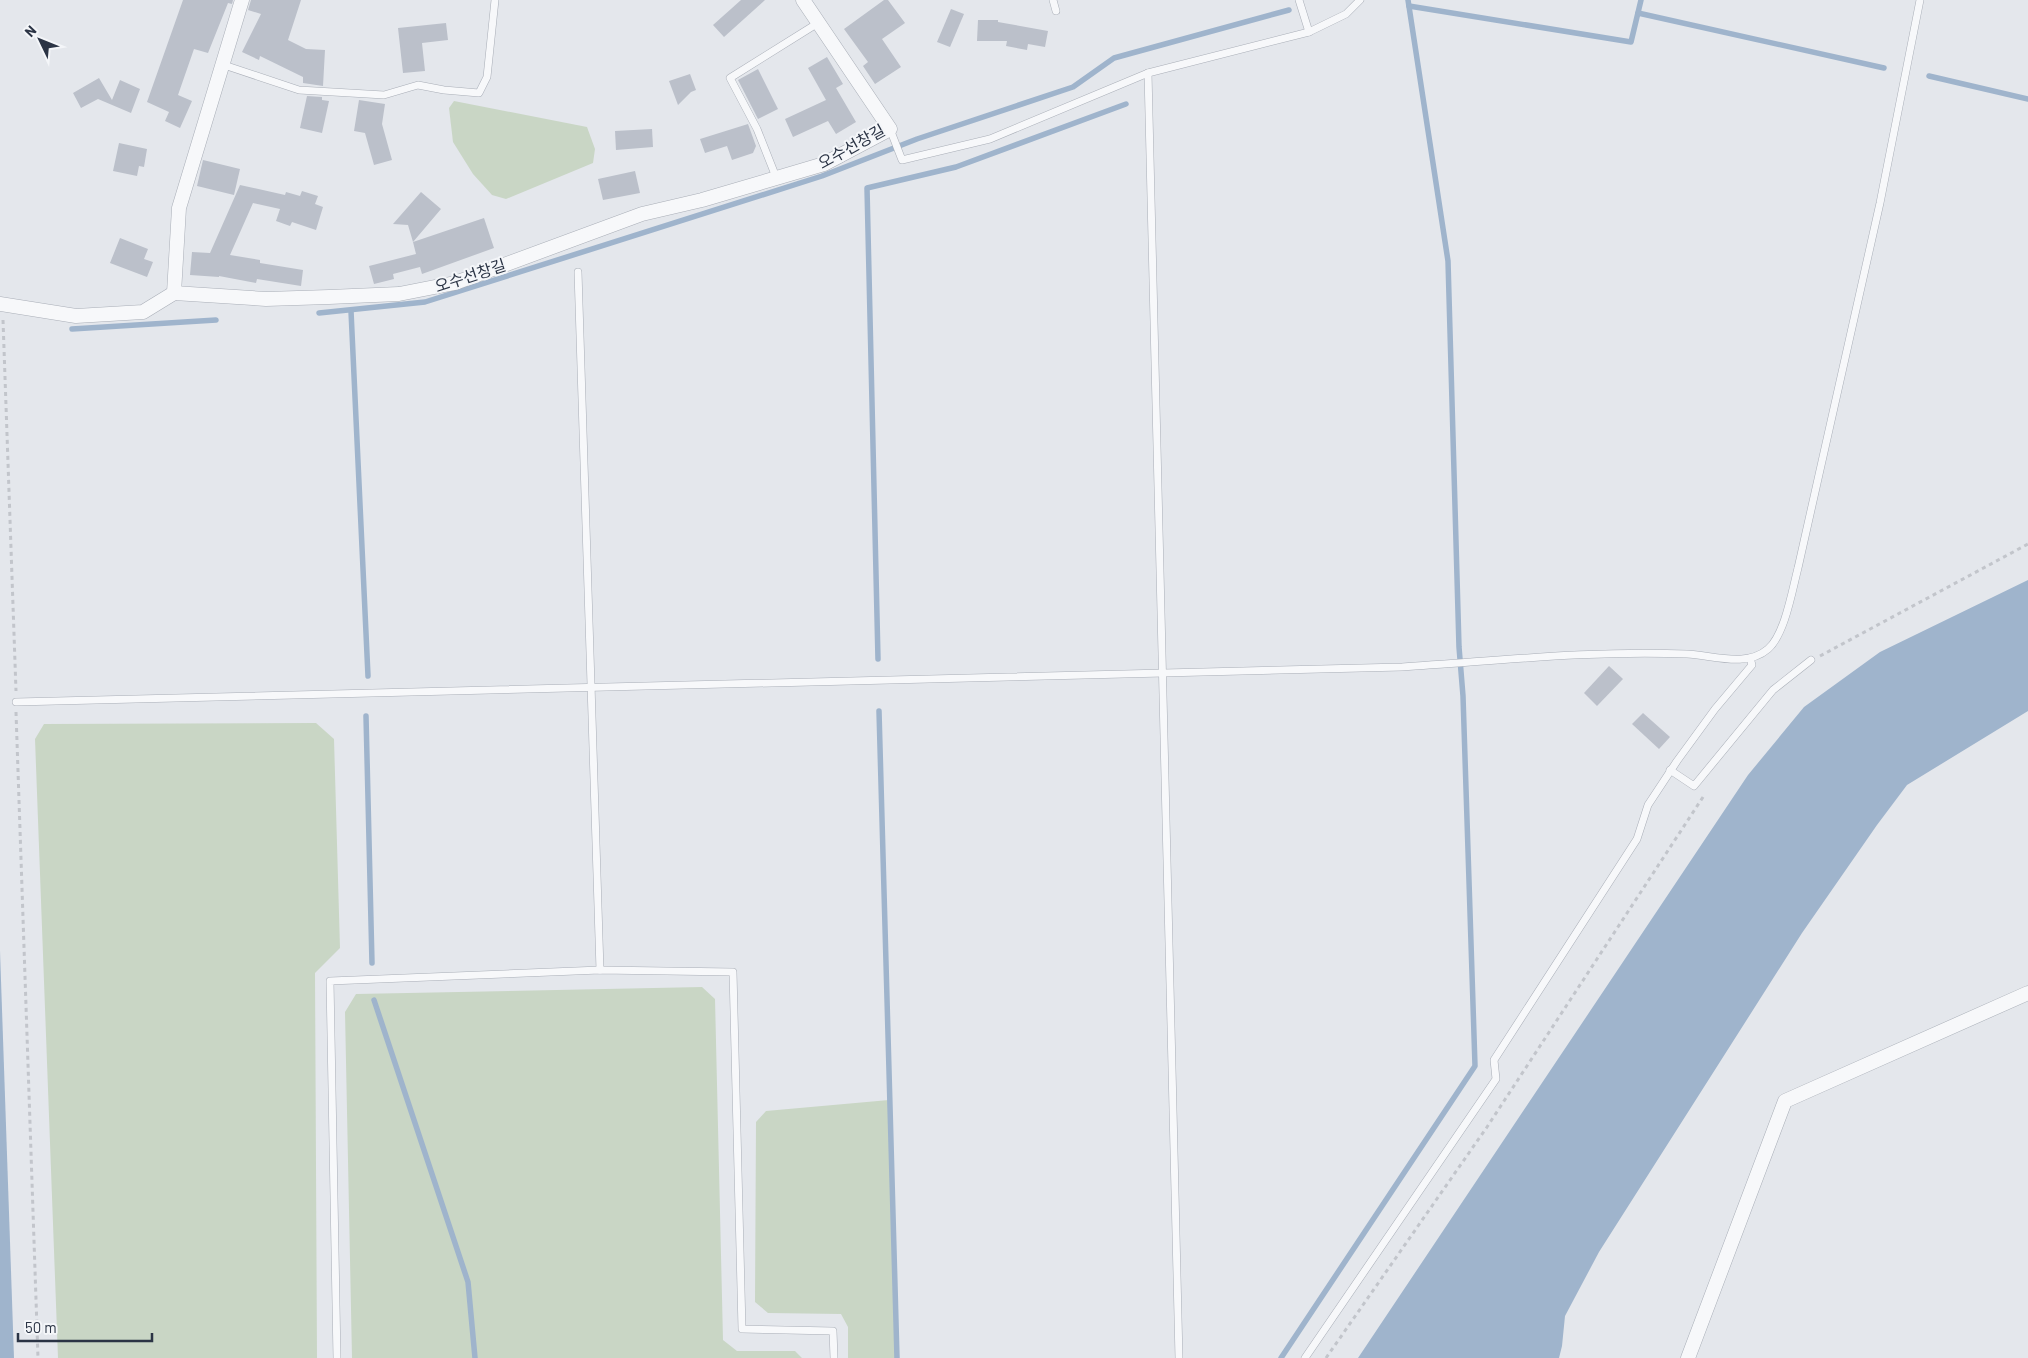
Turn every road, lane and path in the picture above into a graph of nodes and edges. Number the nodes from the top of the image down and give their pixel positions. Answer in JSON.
{"nodes":[{"id":1,"x":242,"y":0,"type":"edge"},
{"id":2,"x":495,"y":0,"type":"edge"},
{"id":3,"x":803,"y":0,"type":"edge"},
{"id":4,"x":1052,"y":0,"type":"edge"},
{"id":5,"x":1299,"y":0,"type":"edge"},
{"id":6,"x":1360,"y":0,"type":"edge"},
{"id":7,"x":1920,"y":0,"type":"edge"},
{"id":8,"x":1056,"y":11,"type":"dead end"},
{"id":9,"x":818,"y":23,"type":"junction"},
{"id":10,"x":1309,"y":32,"type":"junction"},
{"id":11,"x":224,"y":66,"type":"junction"},
{"id":12,"x":1148,"y":73,"type":"junction"},
{"id":13,"x":890,"y":129,"type":"junction"},
{"id":14,"x":776,"y":177,"type":"junction"},
{"id":15,"x":578,"y":272,"type":"dead end"},
{"id":16,"x":174,"y":293,"type":"junction"},
{"id":17,"x":1,"y":304,"type":"edge"},
{"id":18,"x":2028,"y":544,"type":"edge"},
{"id":19,"x":1750,"y":658,"type":"junction"},
{"id":20,"x":1811,"y":660,"type":"joint"},
{"id":21,"x":1164,"y":672,"type":"junction"},
{"id":22,"x":591,"y":687,"type":"junction"},
{"id":23,"x":16,"y":702,"type":"junction"},
{"id":24,"x":1670,"y":770,"type":"junction"},
{"id":25,"x":1707,"y":790,"type":"dead end"},
{"id":26,"x":600,"y":970,"type":"junction"},
{"id":27,"x":2028,"y":993,"type":"edge"},
{"id":28,"x":38,"y":1358,"type":"edge"},
{"id":29,"x":337,"y":1358,"type":"edge"},
{"id":30,"x":834,"y":1358,"type":"edge"},
{"id":31,"x":1179,"y":1358,"type":"edge"},
{"id":32,"x":1305,"y":1358,"type":"edge"},
{"id":33,"x":1326,"y":1358,"type":"edge"},
{"id":34,"x":1688,"y":1358,"type":"edge"}],
"edges":[{"from":1,"to":11,"type":"street"},
{"from":2,"to":11,"type":"lane"},
{"from":3,"to":9,"type":"street","name":"오수선창길"},
{"from":4,"to":8,"type":"lane"},
{"from":5,"to":10,"type":"lane"},
{"from":6,"to":10,"type":"lane"},
{"from":7,"to":19,"type":"lane"},
{"from":9,"to":13,"type":"street","name":"오수선창길"},
{"from":9,"to":14,"type":"lane"},
{"from":10,"to":12,"type":"lane"},
{"from":11,"to":16,"type":"street"},
{"from":12,"to":13,"type":"lane"},
{"from":12,"to":21,"type":"lane"},
{"from":13,"to":14,"type":"street","name":"오수선창길"},
{"from":14,"to":16,"type":"street","name":"오수선창길"},
{"from":15,"to":22,"type":"lane"},
{"from":16,"to":17,"type":"street"},
{"from":17,"to":23,"type":"path"},
{"from":18,"to":20,"type":"path"},
{"from":19,"to":21,"type":"lane"},
{"from":19,"to":24,"type":"lane"},
{"from":20,"to":24,"type":"lane"},
{"from":21,"to":22,"type":"lane"},
{"from":21,"to":31,"type":"lane"},
{"from":22,"to":23,"type":"lane"},
{"from":22,"to":26,"type":"lane"},
{"from":23,"to":28,"type":"path"},
{"from":24,"to":32,"type":"lane"},
{"from":25,"to":33,"type":"path"},
{"from":26,"to":29,"type":"lane"},
{"from":26,"to":30,"type":"lane"},
{"from":27,"to":34,"type":"street"}]}
